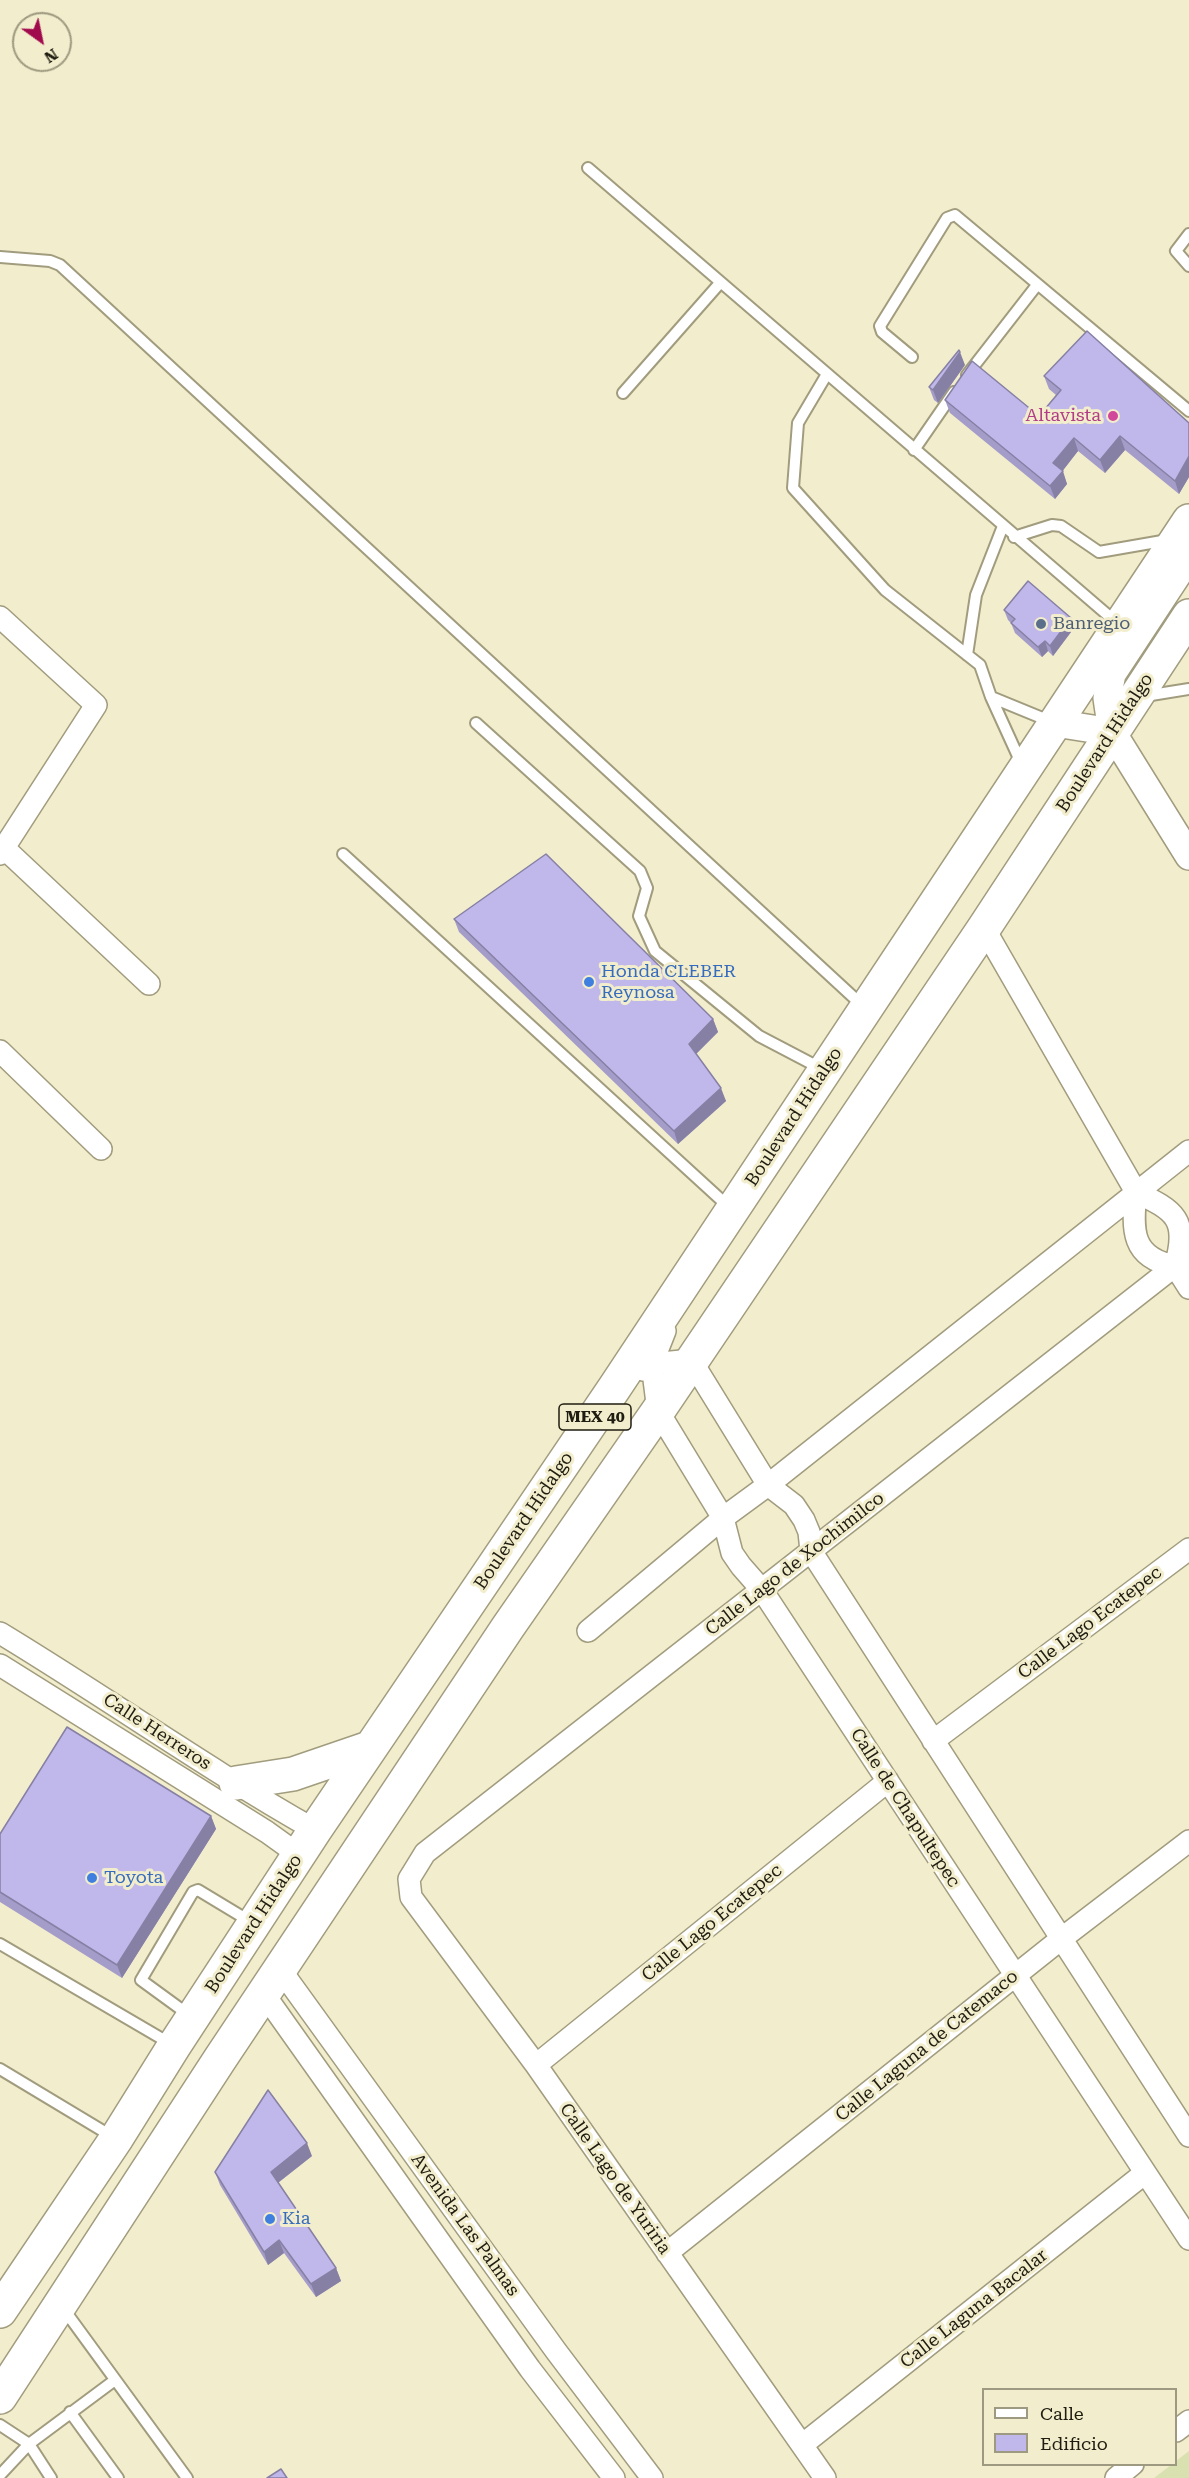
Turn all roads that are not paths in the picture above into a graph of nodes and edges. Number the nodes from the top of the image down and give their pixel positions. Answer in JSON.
{"nodes":[{"id":1,"x":588,"y":168,"type":"dead end"},
{"id":2,"x":1189,"y":234,"type":"edge"},
{"id":3,"x":0,"y":257,"type":"edge"},
{"id":4,"x":1189,"y":266,"type":"edge"},
{"id":5,"x":720,"y":283,"type":"junction"},
{"id":6,"x":1037,"y":285,"type":"junction"},
{"id":7,"x":912,"y":357,"type":"dead end"},
{"id":8,"x":827,"y":374,"type":"junction"},
{"id":9,"x":622,"y":393,"type":"dead end"},
{"id":10,"x":1189,"y":411,"type":"edge"},
{"id":11,"x":914,"y":450,"type":"junction"},
{"id":12,"x":1003,"y":526,"type":"junction"},
{"id":13,"x":1014,"y":537,"type":"junction"},
{"id":14,"x":1185,"y":539,"type":"edge"},
{"id":15,"x":0,"y":617,"type":"edge"},
{"id":16,"x":1187,"y":620,"type":"edge"},
{"id":17,"x":1120,"y":626,"type":"junction"},
{"id":18,"x":967,"y":655,"type":"junction"},
{"id":19,"x":1189,"y":689,"type":"edge"},
{"id":20,"x":991,"y":698,"type":"junction"},
{"id":21,"x":1135,"y":698,"type":"junction"},
{"id":22,"x":476,"y":723,"type":"dead end"},
{"id":23,"x":1055,"y":723,"type":"junction"},
{"id":24,"x":1112,"y":732,"type":"junction"},
{"id":25,"x":1024,"y":770,"type":"junction"},
{"id":26,"x":1188,"y":850,"type":"edge"},
{"id":27,"x":2,"y":851,"type":"edge"},
{"id":28,"x":343,"y":854,"type":"dead end"},
{"id":29,"x":984,"y":928,"type":"junction"},
{"id":30,"x":149,"y":984,"type":"dead end"},
{"id":31,"x":866,"y":1009,"type":"junction"},
{"id":32,"x":0,"y":1051,"type":"edge"},
{"id":33,"x":825,"y":1070,"type":"junction"},
{"id":34,"x":101,"y":1149,"type":"dead end"},
{"id":35,"x":1189,"y":1151,"type":"edge"},
{"id":36,"x":1136,"y":1192,"type":"junction"},
{"id":37,"x":733,"y":1210,"type":"junction"},
{"id":38,"x":1182,"y":1261,"type":"edge"},
{"id":39,"x":684,"y":1283,"type":"junction"},
{"id":40,"x":1189,"y":1288,"type":"edge"},
{"id":41,"x":698,"y":1350,"type":"junction"},
{"id":42,"x":652,"y":1364,"type":"junction"},
{"id":43,"x":615,"y":1387,"type":"junction"},
{"id":44,"x":658,"y":1411,"type":"junction"},
{"id":45,"x":768,"y":1485,"type":"junction"},
{"id":46,"x":723,"y":1518,"type":"junction"},
{"id":47,"x":1189,"y":1549,"type":"edge"},
{"id":48,"x":811,"y":1551,"type":"junction"},
{"id":49,"x":762,"y":1590,"type":"junction"},
{"id":50,"x":588,"y":1631,"type":"dead end"},
{"id":51,"x":0,"y":1633,"type":"edge"},
{"id":52,"x":0,"y":1665,"type":"edge"},
{"id":53,"x":933,"y":1742,"type":"junction"},
{"id":54,"x":369,"y":1748,"type":"junction"},
{"id":55,"x":888,"y":1781,"type":"junction"},
{"id":56,"x":236,"y":1784,"type":"junction"},
{"id":57,"x":1189,"y":1841,"type":"edge"},
{"id":58,"x":307,"y":1842,"type":"junction"},
{"id":59,"x":409,"y":1879,"type":"joint"},
{"id":60,"x":254,"y":1923,"type":"junction"},
{"id":61,"x":1061,"y":1939,"type":"junction"},
{"id":62,"x":0,"y":1944,"type":"edge"},
{"id":63,"x":1014,"y":1976,"type":"junction"},
{"id":64,"x":272,"y":1982,"type":"junction"},
{"id":65,"x":193,"y":2018,"type":"junction"},
{"id":66,"x":331,"y":2039,"type":"junction"},
{"id":67,"x":174,"y":2046,"type":"junction"},
{"id":68,"x":308,"y":2056,"type":"junction"},
{"id":69,"x":536,"y":2066,"type":"junction"},
{"id":70,"x":0,"y":2069,"type":"edge"},
{"id":71,"x":1189,"y":2136,"type":"edge"},
{"id":72,"x":116,"y":2139,"type":"junction"},
{"id":73,"x":1145,"y":2173,"type":"junction"},
{"id":74,"x":1189,"y":2239,"type":"edge"},
{"id":75,"x":668,"y":2253,"type":"junction"},
{"id":76,"x":61,"y":2306,"type":"junction"},
{"id":77,"x":0,"y":2312,"type":"edge"},
{"id":78,"x":556,"y":2351,"type":"junction"},
{"id":79,"x":530,"y":2369,"type":"junction"},
{"id":80,"x":115,"y":2380,"type":"junction"},
{"id":81,"x":0,"y":2397,"type":"edge"},
{"id":82,"x":70,"y":2412,"type":"junction"},
{"id":83,"x":1189,"y":2421,"type":"edge"},
{"id":84,"x":0,"y":2425,"type":"edge"},
{"id":85,"x":1177,"y":2431,"type":"edge"},
{"id":86,"x":29,"y":2444,"type":"junction"},
{"id":87,"x":802,"y":2445,"type":"junction"},
{"id":88,"x":1131,"y":2466,"type":"edge"},
{"id":89,"x":0,"y":2475,"type":"edge"},
{"id":90,"x":51,"y":2478,"type":"edge"},
{"id":91,"x":118,"y":2478,"type":"edge"},
{"id":92,"x":187,"y":2478,"type":"edge"},
{"id":93,"x":614,"y":2478,"type":"edge"},
{"id":94,"x":652,"y":2478,"type":"edge"},
{"id":95,"x":825,"y":2478,"type":"edge"},
{"id":96,"x":1116,"y":2478,"type":"edge"}],
"edges":[{"from":1,"to":5,"type":"lane"},
{"from":2,"to":4,"type":"lane"},
{"from":3,"to":31,"type":"lane"},
{"from":5,"to":8,"type":"lane"},
{"from":5,"to":9,"type":"lane"},
{"from":6,"to":7,"type":"lane"},
{"from":6,"to":10,"type":"lane"},
{"from":6,"to":11,"type":"lane"},
{"from":8,"to":11,"type":"lane"},
{"from":8,"to":18,"type":"lane"},
{"from":11,"to":12,"type":"lane"},
{"from":12,"to":13,"type":"lane"},
{"from":12,"to":18,"type":"lane"},
{"from":13,"to":14,"type":"lane"},
{"from":13,"to":17,"type":"lane"},
{"from":14,"to":17,"type":"main road","name":"Boulevard Hidalgo","number":"MEX 40"},
{"from":14,"to":24,"type":"street"},
{"from":15,"to":27,"type":"street"},
{"from":16,"to":21,"type":"main road","name":"Boulevard Hidalgo","number":"MEX 40"},
{"from":17,"to":23,"type":"main road","name":"Boulevard Hidalgo","number":"MEX 40"},
{"from":18,"to":20,"type":"lane"},
{"from":19,"to":21,"type":"lane"},
{"from":20,"to":23,"type":"lane"},
{"from":20,"to":25,"type":"lane"},
{"from":21,"to":24,"type":"main road","name":"Boulevard Hidalgo","number":"MEX 40"},
{"from":22,"to":33,"type":"lane"},
{"from":23,"to":24,"type":"street"},
{"from":23,"to":25,"type":"main road","name":"Boulevard Hidalgo","number":"MEX 40"},
{"from":24,"to":26,"type":"street"},
{"from":24,"to":29,"type":"main road","name":"Boulevard Hidalgo","number":"MEX 40"},
{"from":25,"to":31,"type":"main road","name":"Boulevard Hidalgo","number":"MEX 40"},
{"from":27,"to":30,"type":"street"},
{"from":28,"to":37,"type":"lane"},
{"from":29,"to":36,"type":"street"},
{"from":29,"to":41,"type":"main road","name":"Boulevard Hidalgo","number":"MEX 40"},
{"from":31,"to":33,"type":"main road","name":"Boulevard Hidalgo","number":"MEX 40"},
{"from":32,"to":34,"type":"street"},
{"from":33,"to":37,"type":"main road","name":"Boulevard Hidalgo","number":"MEX 40"},
{"from":35,"to":36,"type":"street"},
{"from":36,"to":38,"type":"street"},
{"from":36,"to":38,"type":"street"},
{"from":36,"to":45,"type":"street"},
{"from":37,"to":39,"type":"main road","name":"Boulevard Hidalgo","number":"MEX 40"},
{"from":38,"to":40,"type":"street"},
{"from":38,"to":48,"type":"street","name":"Calle Lago de Xochimilco"},
{"from":39,"to":41,"type":"main road"},
{"from":39,"to":42,"type":"street","name":"Calle de Chapultepec"},
{"from":39,"to":43,"type":"main road","name":"Boulevard Hidalgo","number":"MEX 40"},
{"from":41,"to":42,"type":"street"},
{"from":41,"to":44,"type":"main road","name":"Boulevard Hidalgo","number":"MEX 40"},
{"from":41,"to":45,"type":"street"},
{"from":42,"to":43,"type":"street"},
{"from":42,"to":44,"type":"street","name":"Calle de Chapultepec"},
{"from":43,"to":44,"type":"main road"},
{"from":43,"to":54,"type":"main road","name":"Boulevard Hidalgo","number":"MEX 40"},
{"from":44,"to":46,"type":"street","name":"Calle de Chapultepec"},
{"from":44,"to":64,"type":"main road","name":"Boulevard Hidalgo","number":"MEX 40"},
{"from":45,"to":46,"type":"street"},
{"from":45,"to":48,"type":"street"},
{"from":46,"to":49,"type":"street","name":"Calle de Chapultepec"},
{"from":46,"to":50,"type":"street"},
{"from":47,"to":53,"type":"street","name":"Calle Lago Ecatepec"},
{"from":48,"to":49,"type":"street","name":"Calle Lago de Xochimilco"},
{"from":48,"to":53,"type":"street"},
{"from":49,"to":55,"type":"street","name":"Calle de Chapultepec"},
{"from":49,"to":59,"type":"street","name":"Calle Lago de Xochimilco"},
{"from":51,"to":56,"type":"street","name":"Calle Herreros"},
{"from":52,"to":58,"type":"street","name":"Calle Herreros"},
{"from":53,"to":61,"type":"street"},
{"from":54,"to":56,"type":"main road"},
{"from":54,"to":58,"type":"main road","name":"Boulevard Hidalgo","number":"MEX 40"},
{"from":55,"to":63,"type":"street","name":"Calle de Chapultepec"},
{"from":55,"to":69,"type":"street","name":"Calle Lago Ecatepec"},
{"from":56,"to":58,"type":"street","name":"Calle Herreros"},
{"from":57,"to":61,"type":"street","name":"Calle Laguna de Catemaco"},
{"from":58,"to":60,"type":"main road","name":"Boulevard Hidalgo","number":"MEX 40"},
{"from":59,"to":69,"type":"street","name":"Calle Lago de Yuriria"},
{"from":60,"to":65,"type":"main road","name":"Boulevard Hidalgo","number":"MEX 40"},
{"from":60,"to":65,"type":"lane"},
{"from":61,"to":63,"type":"street","name":"Calle Laguna de Catemaco"},
{"from":61,"to":71,"type":"street"},
{"from":62,"to":67,"type":"lane"},
{"from":63,"to":73,"type":"street","name":"Calle de Chapultepec"},
{"from":63,"to":75,"type":"street","name":"Calle Laguna de Catemaco"},
{"from":64,"to":66,"type":"street","name":"Avenida Las Palmas"},
{"from":64,"to":68,"type":"street","name":"Avenida Las Palmas"},
{"from":64,"to":76,"type":"main road","name":"Boulevard Hidalgo","number":"MEX 40"},
{"from":65,"to":67,"type":"main road","name":"Boulevard Hidalgo","number":"MEX 40"},
{"from":66,"to":68,"type":"street"},
{"from":66,"to":78,"type":"street","name":"Avenida Las Palmas"},
{"from":67,"to":72,"type":"main road","name":"Boulevard Hidalgo","number":"MEX 40"},
{"from":68,"to":79,"type":"street","name":"Avenida Las Palmas"},
{"from":69,"to":75,"type":"street","name":"Calle Lago de Yuriria"},
{"from":70,"to":72,"type":"lane"},
{"from":72,"to":77,"type":"main road","name":"Boulevard Hidalgo","number":"MEX 40"},
{"from":73,"to":74,"type":"street","name":"Calle de Chapultepec"},
{"from":73,"to":87,"type":"street","name":"Calle Laguna Bacalar"},
{"from":75,"to":87,"type":"street","name":"Calle Lago de Yuriria"},
{"from":76,"to":80,"type":"lane"},
{"from":76,"to":81,"type":"main road","name":"Boulevard Hidalgo","number":"MEX 40"},
{"from":78,"to":79,"type":"street"},
{"from":78,"to":94,"type":"street","name":"Avenida Las Palmas"},
{"from":79,"to":93,"type":"street","name":"Avenida Las Palmas"},
{"from":80,"to":82,"type":"lane"},
{"from":80,"to":92,"type":"lane"},
{"from":82,"to":86,"type":"lane"},
{"from":82,"to":91,"type":"lane"},
{"from":83,"to":85,"type":"street"},
{"from":84,"to":86,"type":"lane"},
{"from":86,"to":89,"type":"lane"},
{"from":86,"to":90,"type":"lane"},
{"from":87,"to":95,"type":"street","name":"Calle Lago de Yuriria"},
{"from":88,"to":96,"type":"street"}]}
